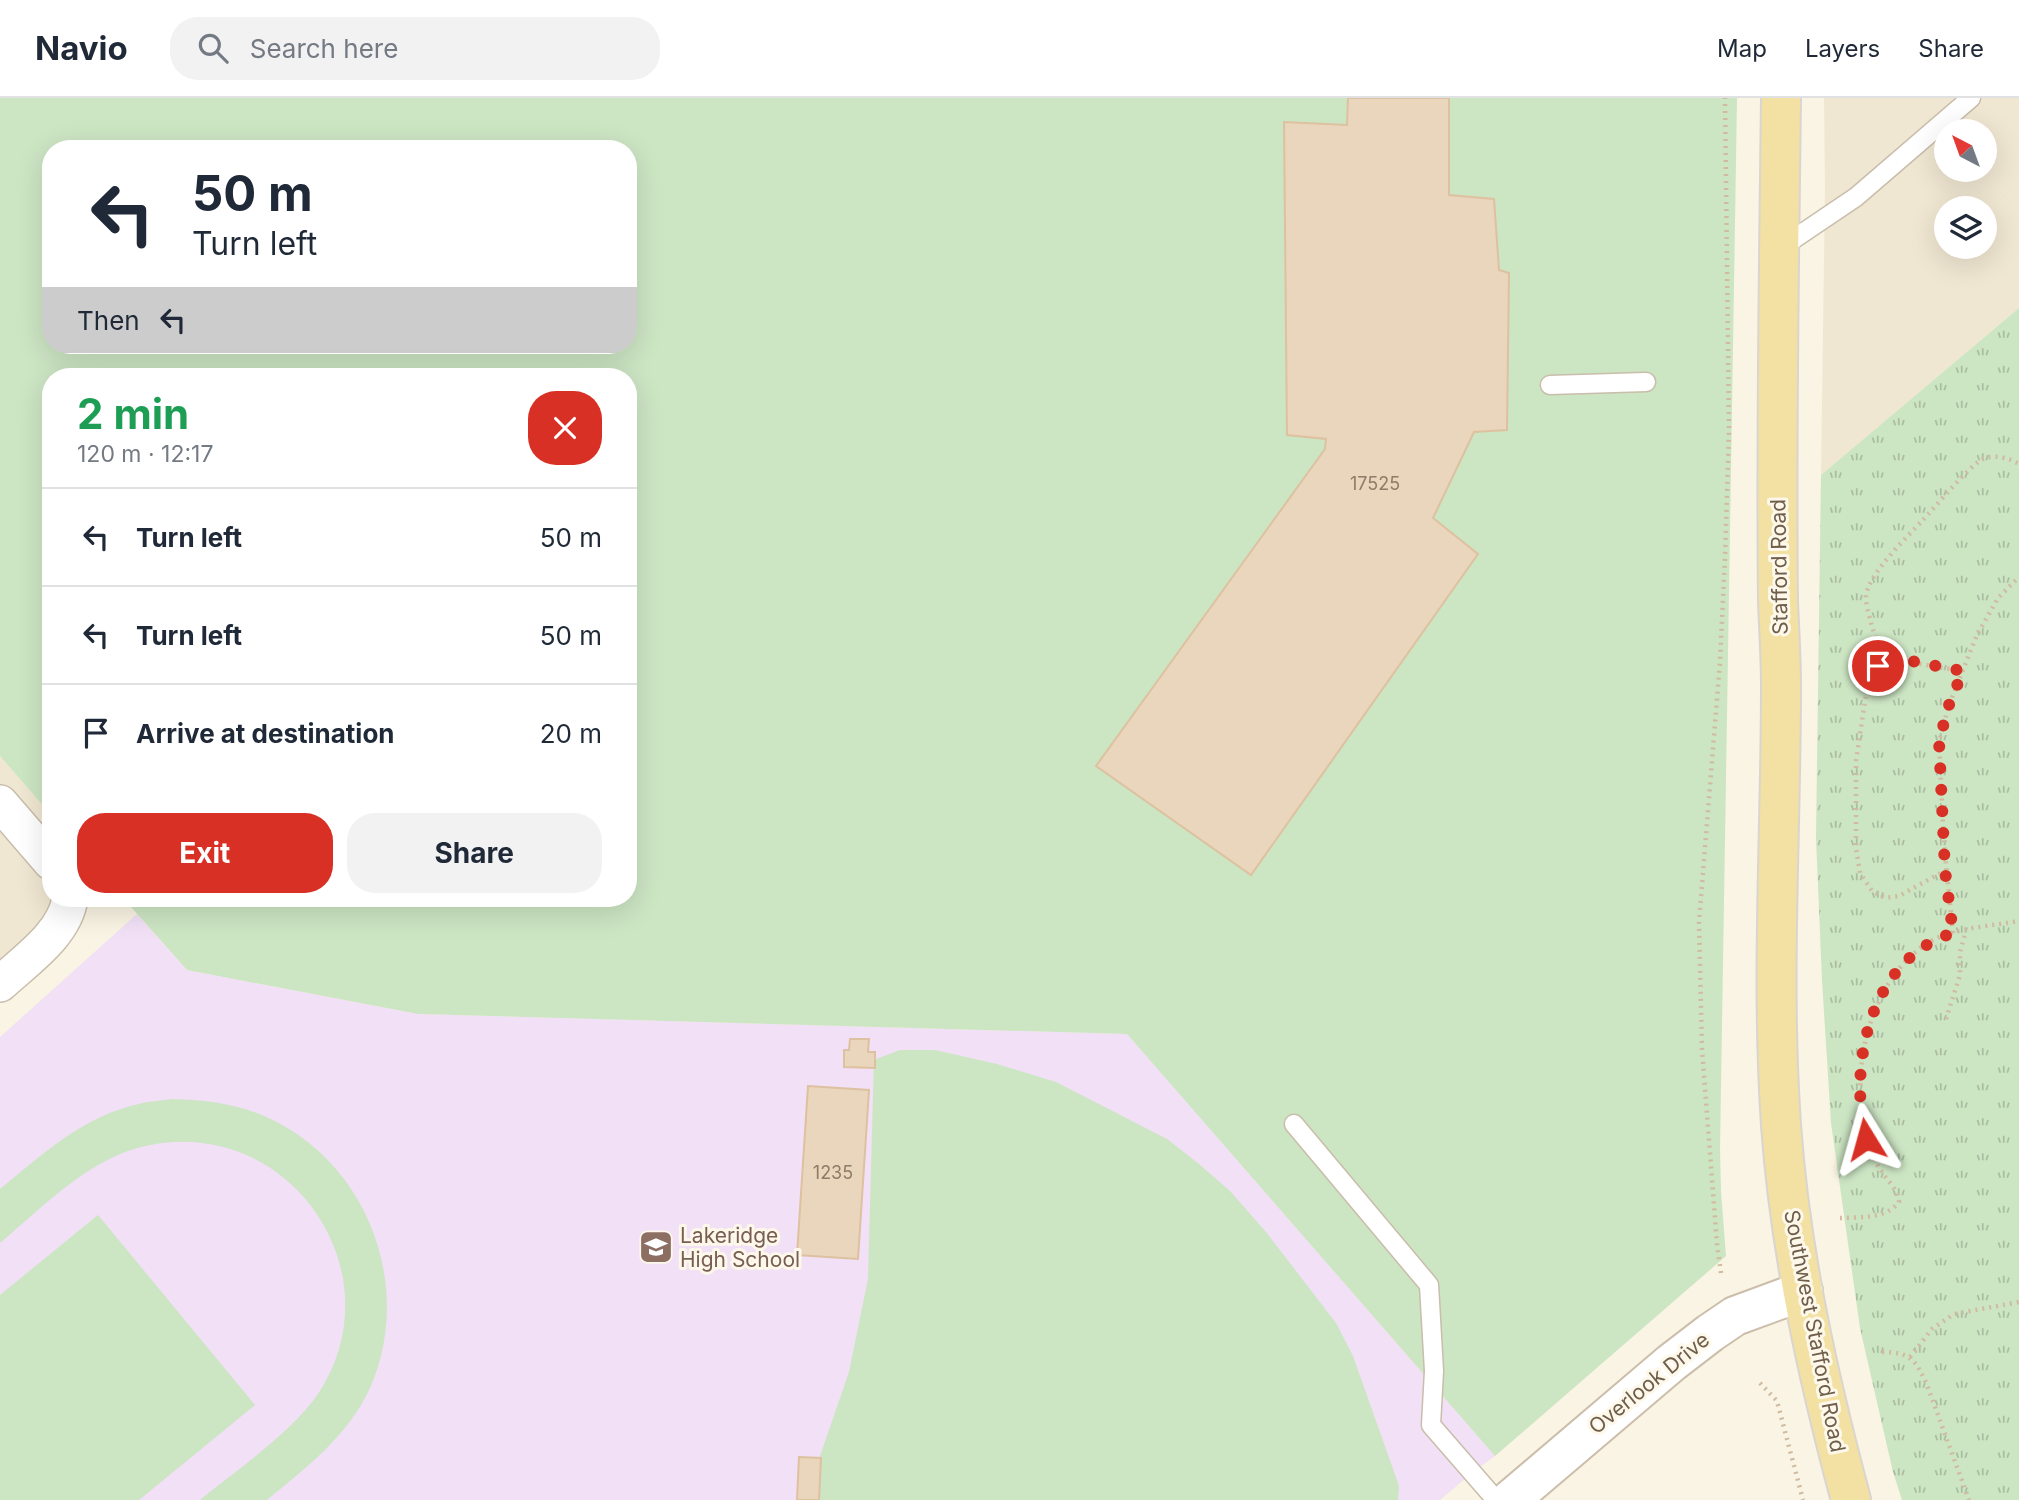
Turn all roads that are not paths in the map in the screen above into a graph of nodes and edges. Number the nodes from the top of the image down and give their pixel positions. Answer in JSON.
{"nodes":[{"id":1,"x":1781,"y":98,"type":"edge"},
{"id":2,"x":1970,"y":98,"type":"edge"},
{"id":3,"x":1779,"y":249,"type":"junction"},
{"id":4,"x":1646,"y":382,"type":"dead end"},
{"id":5,"x":1550,"y":385,"type":"dead end"},
{"id":6,"x":0,"y":803,"type":"edge"},
{"id":7,"x":42,"y":852,"type":"edge"},
{"id":8,"x":67,"y":907,"type":"edge"},
{"id":9,"x":0,"y":984,"type":"edge"},
{"id":10,"x":1777,"y":1035,"type":"joint"},
{"id":11,"x":1294,"y":1124,"type":"dead end"},
{"id":12,"x":1803,"y":1291,"type":"junction"},
{"id":13,"x":1496,"y":1500,"type":"edge"},
{"id":14,"x":1510,"y":1500,"type":"edge"},
{"id":15,"x":1851,"y":1500,"type":"edge"}],
"edges":[{"from":1,"to":3,"type":"main road","name":"Stafford Road"},
{"from":2,"to":3,"type":"lane"},
{"from":3,"to":10,"type":"main road","name":"Stafford Road"},
{"from":4,"to":5,"type":"lane"},
{"from":6,"to":7,"type":"street"},
{"from":8,"to":9,"type":"street"},
{"from":10,"to":12,"type":"main road","name":"Southwest Stafford Road"},
{"from":11,"to":13,"type":"lane"},
{"from":12,"to":14,"type":"street","name":"Overlook Drive"},
{"from":12,"to":15,"type":"main road","name":"Southwest Stafford Road"}]}
